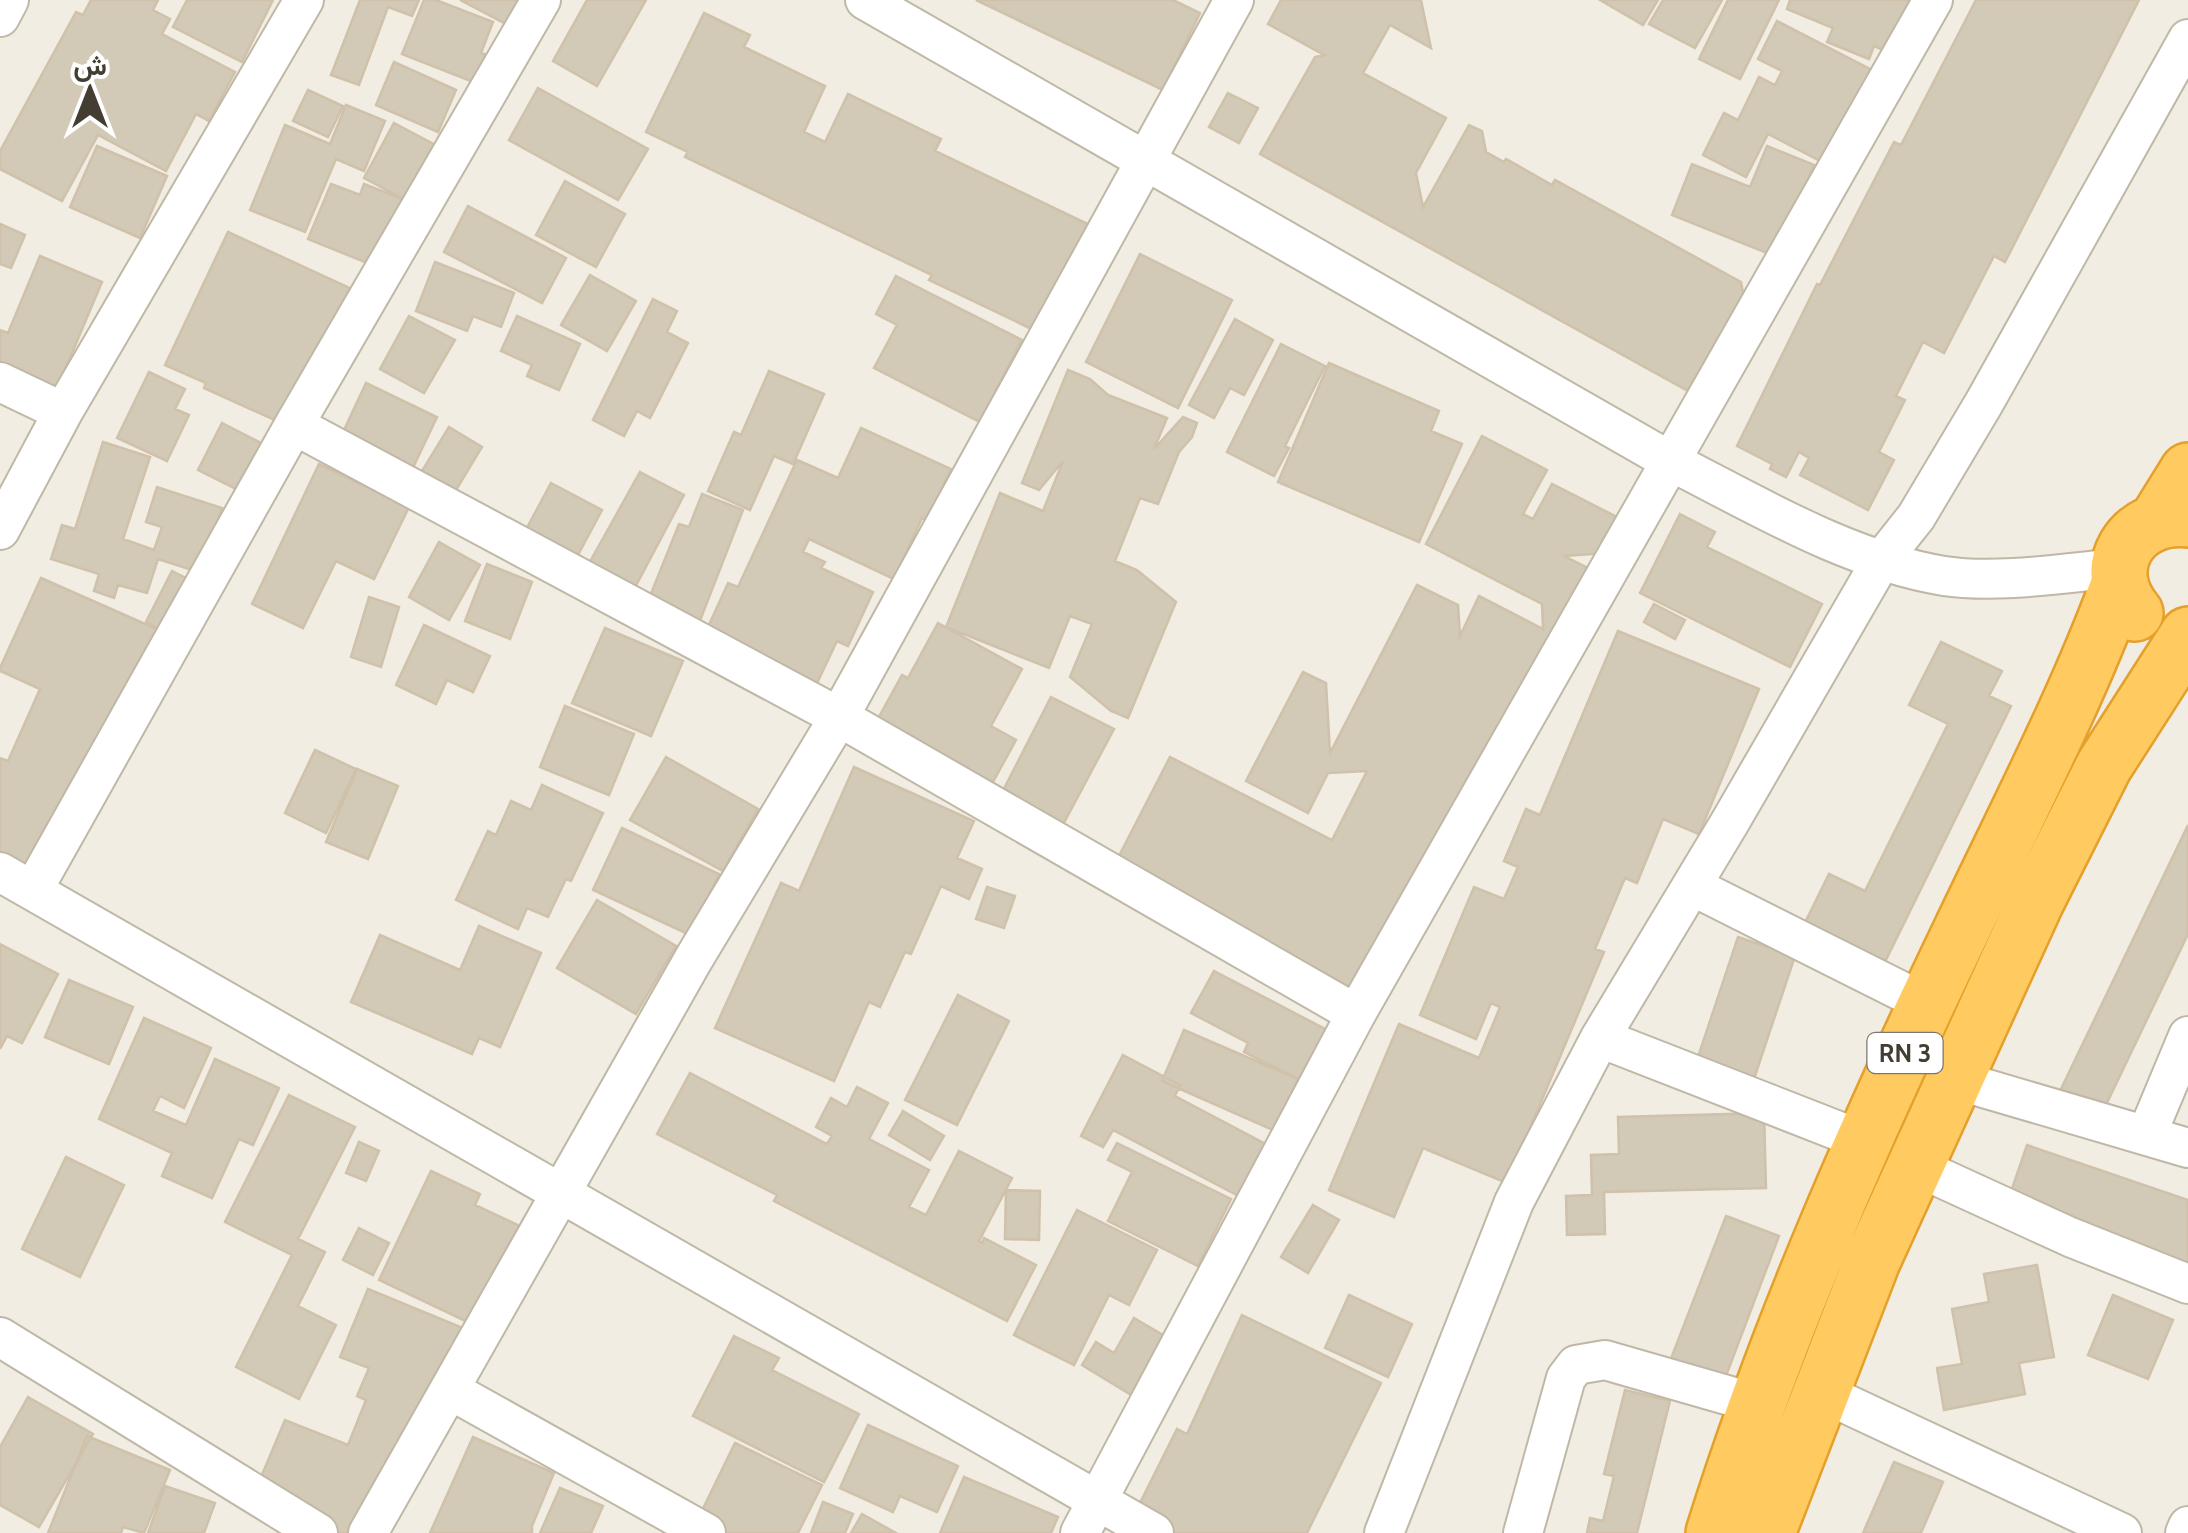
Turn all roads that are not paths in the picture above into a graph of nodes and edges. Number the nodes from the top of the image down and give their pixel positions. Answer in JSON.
{"nodes":[{"id":1,"x":9,"y":0,"type":"edge"},
{"id":2,"x":304,"y":0,"type":"edge"},
{"id":3,"x":541,"y":0,"type":"edge"},
{"id":4,"x":865,"y":0,"type":"edge"},
{"id":5,"x":1234,"y":0,"type":"edge"},
{"id":6,"x":1933,"y":0,"type":"edge"},
{"id":7,"x":0,"y":18,"type":"edge"},
{"id":8,"x":2188,"y":39,"type":"edge"},
{"id":9,"x":1144,"y":158,"type":"junction"},
{"id":10,"x":0,"y":382,"type":"edge"},
{"id":11,"x":64,"y":412,"type":"junction"},
{"id":12,"x":294,"y":424,"type":"junction"},
{"id":13,"x":1670,"y":461,"type":"junction"},
{"id":14,"x":2188,"y":472,"type":"edge"},
{"id":15,"x":2172,"y":520,"type":"edge"},
{"id":16,"x":0,"y":530,"type":"edge"},
{"id":17,"x":1880,"y":560,"type":"junction"},
{"id":18,"x":2119,"y":576,"type":"junction"},
{"id":19,"x":2188,"y":632,"type":"edge"},
{"id":20,"x":839,"y":716,"type":"junction"},
{"id":21,"x":16,"y":881,"type":"edge"},
{"id":22,"x":1692,"y":886,"type":"junction"},
{"id":23,"x":1927,"y":1004,"type":"junction"},
{"id":24,"x":1356,"y":1014,"type":"junction"},
{"id":25,"x":2188,"y":1036,"type":"edge"},
{"id":26,"x":1600,"y":1038,"type":"junction"},
{"id":27,"x":1953,"y":1080,"type":"junction"},
{"id":28,"x":2147,"y":1134,"type":"junction"},
{"id":29,"x":1864,"y":1141,"type":"junction"},
{"id":30,"x":2188,"y":1148,"type":"edge"},
{"id":31,"x":1915,"y":1166,"type":"junction"},
{"id":32,"x":562,"y":1196,"type":"junction"},
{"id":33,"x":2188,"y":1284,"type":"edge"},
{"id":34,"x":0,"y":1338,"type":"edge"},
{"id":35,"x":450,"y":1390,"type":"junction"},
{"id":36,"x":1821,"y":1392,"type":"junction"},
{"id":37,"x":1758,"y":1404,"type":"junction"},
{"id":38,"x":1097,"y":1499,"type":"junction"},
{"id":39,"x":2188,"y":1526,"type":"edge"},
{"id":40,"x":318,"y":1533,"type":"edge"},
{"id":41,"x":368,"y":1533,"type":"edge"},
{"id":42,"x":706,"y":1533,"type":"edge"},
{"id":43,"x":1080,"y":1533,"type":"edge"},
{"id":44,"x":1154,"y":1533,"type":"edge"},
{"id":45,"x":1384,"y":1533,"type":"edge"},
{"id":46,"x":1523,"y":1533,"type":"edge"},
{"id":47,"x":1714,"y":1533,"type":"edge"},
{"id":48,"x":1767,"y":1533,"type":"edge"},
{"id":49,"x":2122,"y":1533,"type":"edge"},
{"id":50,"x":2185,"y":1533,"type":"edge"}],
"edges":[{"from":1,"to":7,"type":"street"},
{"from":2,"to":11,"type":"street"},
{"from":3,"to":12,"type":"street"},
{"from":4,"to":9,"type":"street"},
{"from":5,"to":9,"type":"street"},
{"from":6,"to":13,"type":"street"},
{"from":8,"to":17,"type":"street"},
{"from":9,"to":13,"type":"street"},
{"from":9,"to":20,"type":"street"},
{"from":10,"to":11,"type":"street"},
{"from":11,"to":16,"type":"street"},
{"from":12,"to":20,"type":"street"},
{"from":12,"to":21,"type":"street"},
{"from":13,"to":17,"type":"street"},
{"from":13,"to":24,"type":"street"},
{"from":14,"to":15,"type":"highway"},
{"from":15,"to":18,"type":"highway"},
{"from":17,"to":18,"type":"street"},
{"from":17,"to":22,"type":"street"},
{"from":18,"to":19,"type":"highway"},
{"from":18,"to":23,"type":"highway","number":"RN 3"},
{"from":19,"to":27,"type":"highway","number":"RN 3"},
{"from":20,"to":24,"type":"street"},
{"from":20,"to":32,"type":"street"},
{"from":21,"to":32,"type":"street"},
{"from":22,"to":23,"type":"street"},
{"from":22,"to":26,"type":"street"},
{"from":23,"to":29,"type":"highway","number":"RN 3"},
{"from":24,"to":38,"type":"street"},
{"from":25,"to":28,"type":"street"},
{"from":26,"to":29,"type":"street"},
{"from":26,"to":45,"type":"street"},
{"from":27,"to":28,"type":"street"},
{"from":27,"to":31,"type":"highway","number":"RN 3"},
{"from":28,"to":30,"type":"street"},
{"from":29,"to":37,"type":"highway","number":"RN 3"},
{"from":31,"to":33,"type":"street"},
{"from":31,"to":36,"type":"highway","number":"RN 3"},
{"from":32,"to":35,"type":"street"},
{"from":32,"to":38,"type":"street"},
{"from":34,"to":40,"type":"street"},
{"from":35,"to":41,"type":"street"},
{"from":35,"to":42,"type":"street"},
{"from":36,"to":48,"type":"highway","number":"RN 3"},
{"from":36,"to":49,"type":"street"},
{"from":37,"to":46,"type":"street"},
{"from":37,"to":47,"type":"highway","number":"RN 3"},
{"from":38,"to":43,"type":"street"},
{"from":38,"to":44,"type":"street"},
{"from":39,"to":50,"type":"street"}]}
